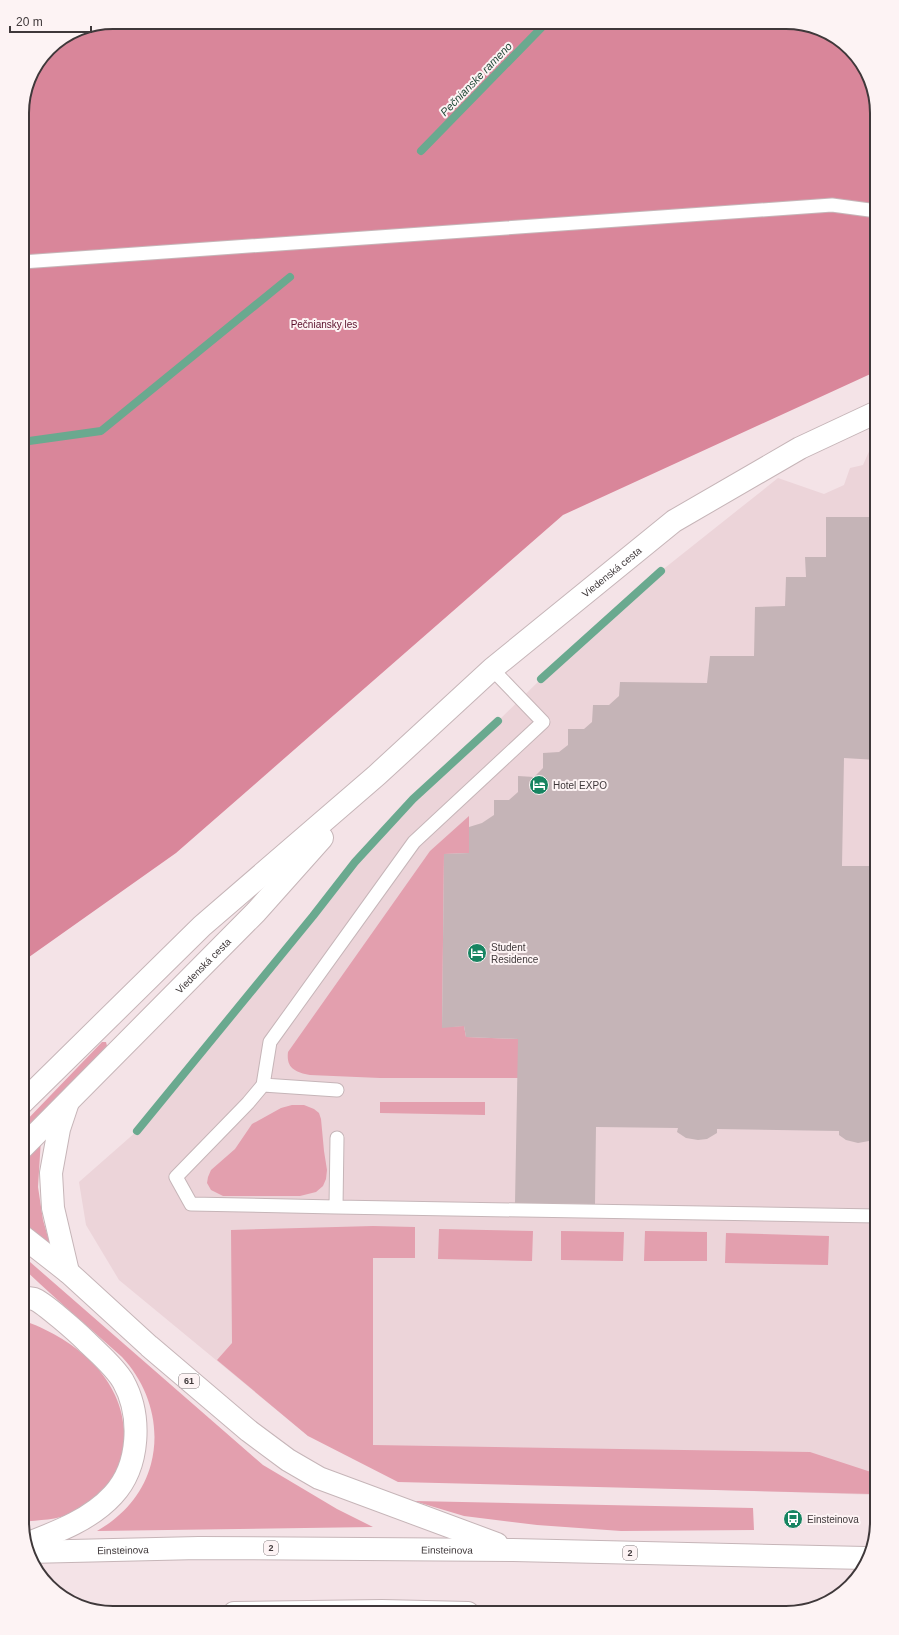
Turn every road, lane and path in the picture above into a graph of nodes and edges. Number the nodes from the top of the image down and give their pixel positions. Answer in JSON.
{"nodes":[{"id":1,"x":870,"y":210,"type":"edge"},
{"id":2,"x":29,"y":262,"type":"edge"},
{"id":3,"x":870,"y":415,"type":"edge"},
{"id":4,"x":492,"y":669,"type":"junction"},
{"id":5,"x":377,"y":776,"type":"junction"},
{"id":6,"x":262,"y":1085,"type":"junction"},
{"id":7,"x":337,"y":1090,"type":"dead end"},
{"id":8,"x":29,"y":1096,"type":"edge"},
{"id":9,"x":69,"y":1100,"type":"junction"},
{"id":10,"x":337,"y":1138,"type":"dead end"},
{"id":11,"x":29,"y":1141,"type":"edge"},
{"id":12,"x":336,"y":1207,"type":"junction"},
{"id":13,"x":870,"y":1216,"type":"edge"},
{"id":14,"x":29,"y":1241,"type":"edge"},
{"id":15,"x":68,"y":1272,"type":"junction"},
{"id":16,"x":29,"y":1296,"type":"edge"},
{"id":17,"x":32,"y":1542,"type":"edge"},
{"id":18,"x":513,"y":1550,"type":"junction"},
{"id":19,"x":34,"y":1552,"type":"edge"},
{"id":20,"x":862,"y":1558,"type":"edge"}],
"edges":[{"from":1,"to":2,"type":"lane"},
{"from":3,"to":4,"type":"main road","name":"Viedenská cesta"},
{"from":4,"to":5,"type":"main road","name":"Viedenská cesta"},
{"from":4,"to":6,"type":"lane"},
{"from":5,"to":8,"type":"main road","name":"Viedenská cesta"},
{"from":5,"to":9,"type":"main road","name":"Viedenská cesta"},
{"from":6,"to":7,"type":"lane"},
{"from":6,"to":12,"type":"lane"},
{"from":9,"to":11,"type":"main road","name":"Viedenská cesta"},
{"from":9,"to":15,"type":"main road"},
{"from":10,"to":12,"type":"lane"},
{"from":12,"to":13,"type":"lane"},
{"from":14,"to":15,"type":"main road","number":"61"},
{"from":15,"to":18,"type":"main road","number":"61"},
{"from":16,"to":17,"type":"main road"},
{"from":18,"to":19,"type":"main road","name":"Einsteinova","number":"2"},
{"from":18,"to":20,"type":"main road","name":"Einsteinova","number":"2"}]}
